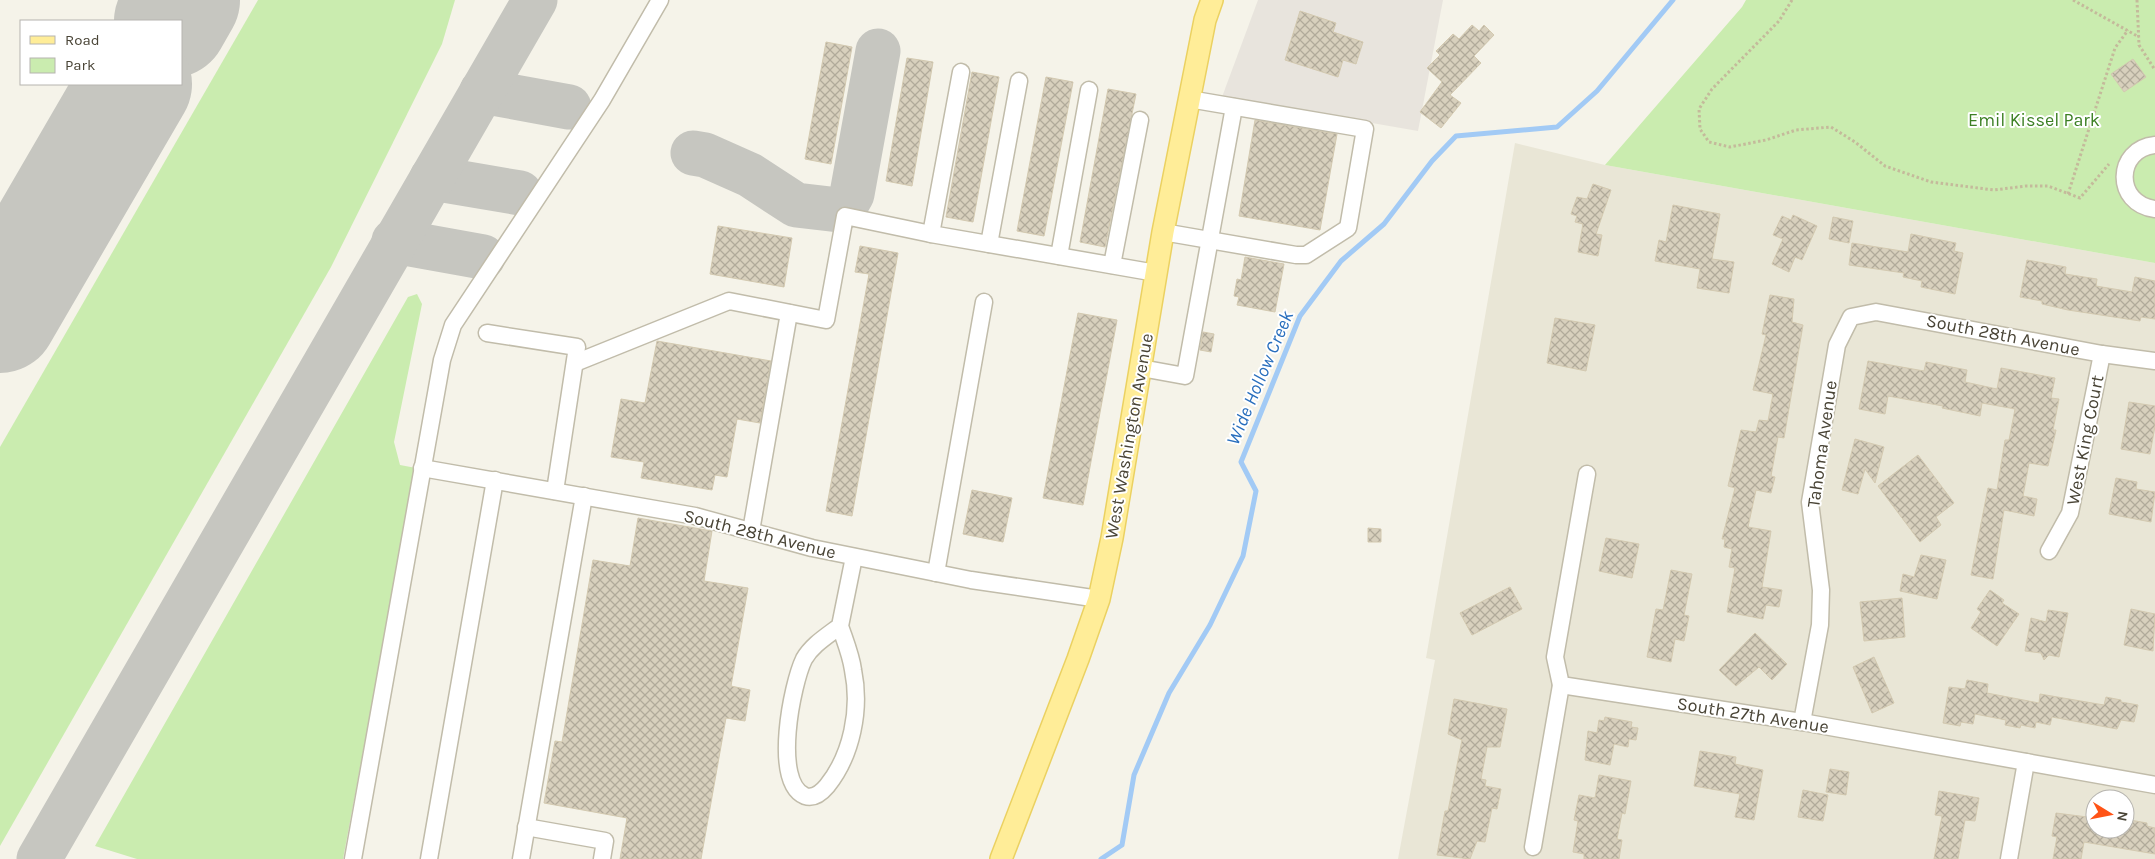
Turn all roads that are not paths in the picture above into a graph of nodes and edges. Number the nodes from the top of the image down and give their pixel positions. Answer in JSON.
{"nodes":[{"id":1,"x":660,"y":0,"type":"edge"},
{"id":2,"x":1212,"y":0,"type":"edge"},
{"id":3,"x":961,"y":72,"type":"dead end"},
{"id":4,"x":1018,"y":81,"type":"dead end"},
{"id":5,"x":1090,"y":90,"type":"dead end"},
{"id":6,"x":1188,"y":99,"type":"junction"},
{"id":7,"x":1234,"y":106,"type":"junction"},
{"id":8,"x":1140,"y":120,"type":"dead end"},
{"id":9,"x":2155,"y":145,"type":"edge"},
{"id":10,"x":2155,"y":209,"type":"edge"},
{"id":11,"x":1163,"y":232,"type":"junction"},
{"id":12,"x":931,"y":234,"type":"junction"},
{"id":13,"x":1209,"y":240,"type":"junction"},
{"id":14,"x":989,"y":244,"type":"junction"},
{"id":15,"x":1059,"y":256,"type":"junction"},
{"id":16,"x":1112,"y":265,"type":"junction"},
{"id":17,"x":1156,"y":273,"type":"junction"},
{"id":18,"x":984,"y":302,"type":"dead end"},
{"id":19,"x":788,"y":313,"type":"junction"},
{"id":20,"x":1851,"y":317,"type":"joint"},
{"id":21,"x":487,"y":333,"type":"dead end"},
{"id":22,"x":2102,"y":354,"type":"junction"},
{"id":23,"x":2155,"y":361,"type":"edge"},
{"id":24,"x":575,"y":363,"type":"junction"},
{"id":25,"x":1141,"y":368,"type":"junction"},
{"id":26,"x":422,"y":468,"type":"junction"},
{"id":27,"x":1587,"y":474,"type":"dead end"},
{"id":28,"x":495,"y":480,"type":"junction"},
{"id":29,"x":555,"y":491,"type":"junction"},
{"id":30,"x":584,"y":496,"type":"junction"},
{"id":31,"x":751,"y":531,"type":"junction"},
{"id":32,"x":2049,"y":551,"type":"dead end"},
{"id":33,"x":854,"y":557,"type":"junction"},
{"id":34,"x":936,"y":573,"type":"junction"},
{"id":35,"x":1099,"y":599,"type":"junction"},
{"id":36,"x":840,"y":626,"type":"junction"},
{"id":37,"x":1561,"y":684,"type":"junction"},
{"id":38,"x":1802,"y":722,"type":"junction"},
{"id":39,"x":2026,"y":762,"type":"junction"},
{"id":40,"x":2155,"y":785,"type":"edge"},
{"id":41,"x":526,"y":827,"type":"junction"},
{"id":42,"x":1533,"y":847,"type":"dead end"},
{"id":43,"x":353,"y":859,"type":"edge"},
{"id":44,"x":429,"y":859,"type":"edge"},
{"id":45,"x":521,"y":859,"type":"edge"},
{"id":46,"x":602,"y":859,"type":"edge"},
{"id":47,"x":1001,"y":859,"type":"edge"},
{"id":48,"x":2009,"y":859,"type":"edge"}],
"edges":[{"from":1,"to":26,"type":"street"},
{"from":2,"to":6,"type":"main road","name":"West Washington Avenue"},
{"from":3,"to":12,"type":"street"},
{"from":4,"to":14,"type":"street"},
{"from":5,"to":15,"type":"street"},
{"from":6,"to":7,"type":"street"},
{"from":6,"to":11,"type":"main road","name":"West Washington Avenue"},
{"from":7,"to":13,"type":"street"},
{"from":7,"to":13,"type":"street"},
{"from":8,"to":16,"type":"street"},
{"from":9,"to":10,"type":"street"},
{"from":11,"to":13,"type":"street"},
{"from":11,"to":17,"type":"main road","name":"West Washington Avenue"},
{"from":12,"to":14,"type":"street"},
{"from":12,"to":19,"type":"street"},
{"from":13,"to":25,"type":"street"},
{"from":14,"to":15,"type":"street"},
{"from":15,"to":16,"type":"street"},
{"from":16,"to":17,"type":"street"},
{"from":17,"to":25,"type":"main road","name":"West Washington Avenue"},
{"from":18,"to":34,"type":"street"},
{"from":19,"to":24,"type":"street"},
{"from":19,"to":31,"type":"street"},
{"from":20,"to":22,"type":"street","name":"South 28th Avenue"},
{"from":20,"to":38,"type":"street","name":"Tahoma Avenue"},
{"from":21,"to":24,"type":"street"},
{"from":22,"to":23,"type":"street","name":"South 28th Avenue"},
{"from":22,"to":32,"type":"street","name":"West King Court"},
{"from":24,"to":29,"type":"street"},
{"from":25,"to":35,"type":"main road","name":"West Washington Avenue"},
{"from":26,"to":28,"type":"street","name":"South 28th Avenue"},
{"from":26,"to":43,"type":"street"},
{"from":27,"to":37,"type":"street"},
{"from":28,"to":29,"type":"street","name":"South 28th Avenue"},
{"from":28,"to":44,"type":"street"},
{"from":29,"to":30,"type":"street","name":"South 28th Avenue"},
{"from":30,"to":31,"type":"street","name":"South 28th Avenue"},
{"from":30,"to":41,"type":"street"},
{"from":31,"to":33,"type":"street","name":"South 28th Avenue"},
{"from":33,"to":34,"type":"street","name":"South 28th Avenue"},
{"from":33,"to":36,"type":"street"},
{"from":34,"to":35,"type":"street","name":"South 28th Avenue"},
{"from":35,"to":47,"type":"main road","name":"West Washington Avenue"},
{"from":36,"to":36,"type":"street"},
{"from":37,"to":38,"type":"street","name":"South 27th Avenue"},
{"from":37,"to":42,"type":"street"},
{"from":38,"to":39,"type":"street","name":"South 27th Avenue"},
{"from":39,"to":40,"type":"street","name":"South 27th Avenue"},
{"from":39,"to":48,"type":"street"},
{"from":41,"to":45,"type":"street"},
{"from":41,"to":46,"type":"street"}]}
